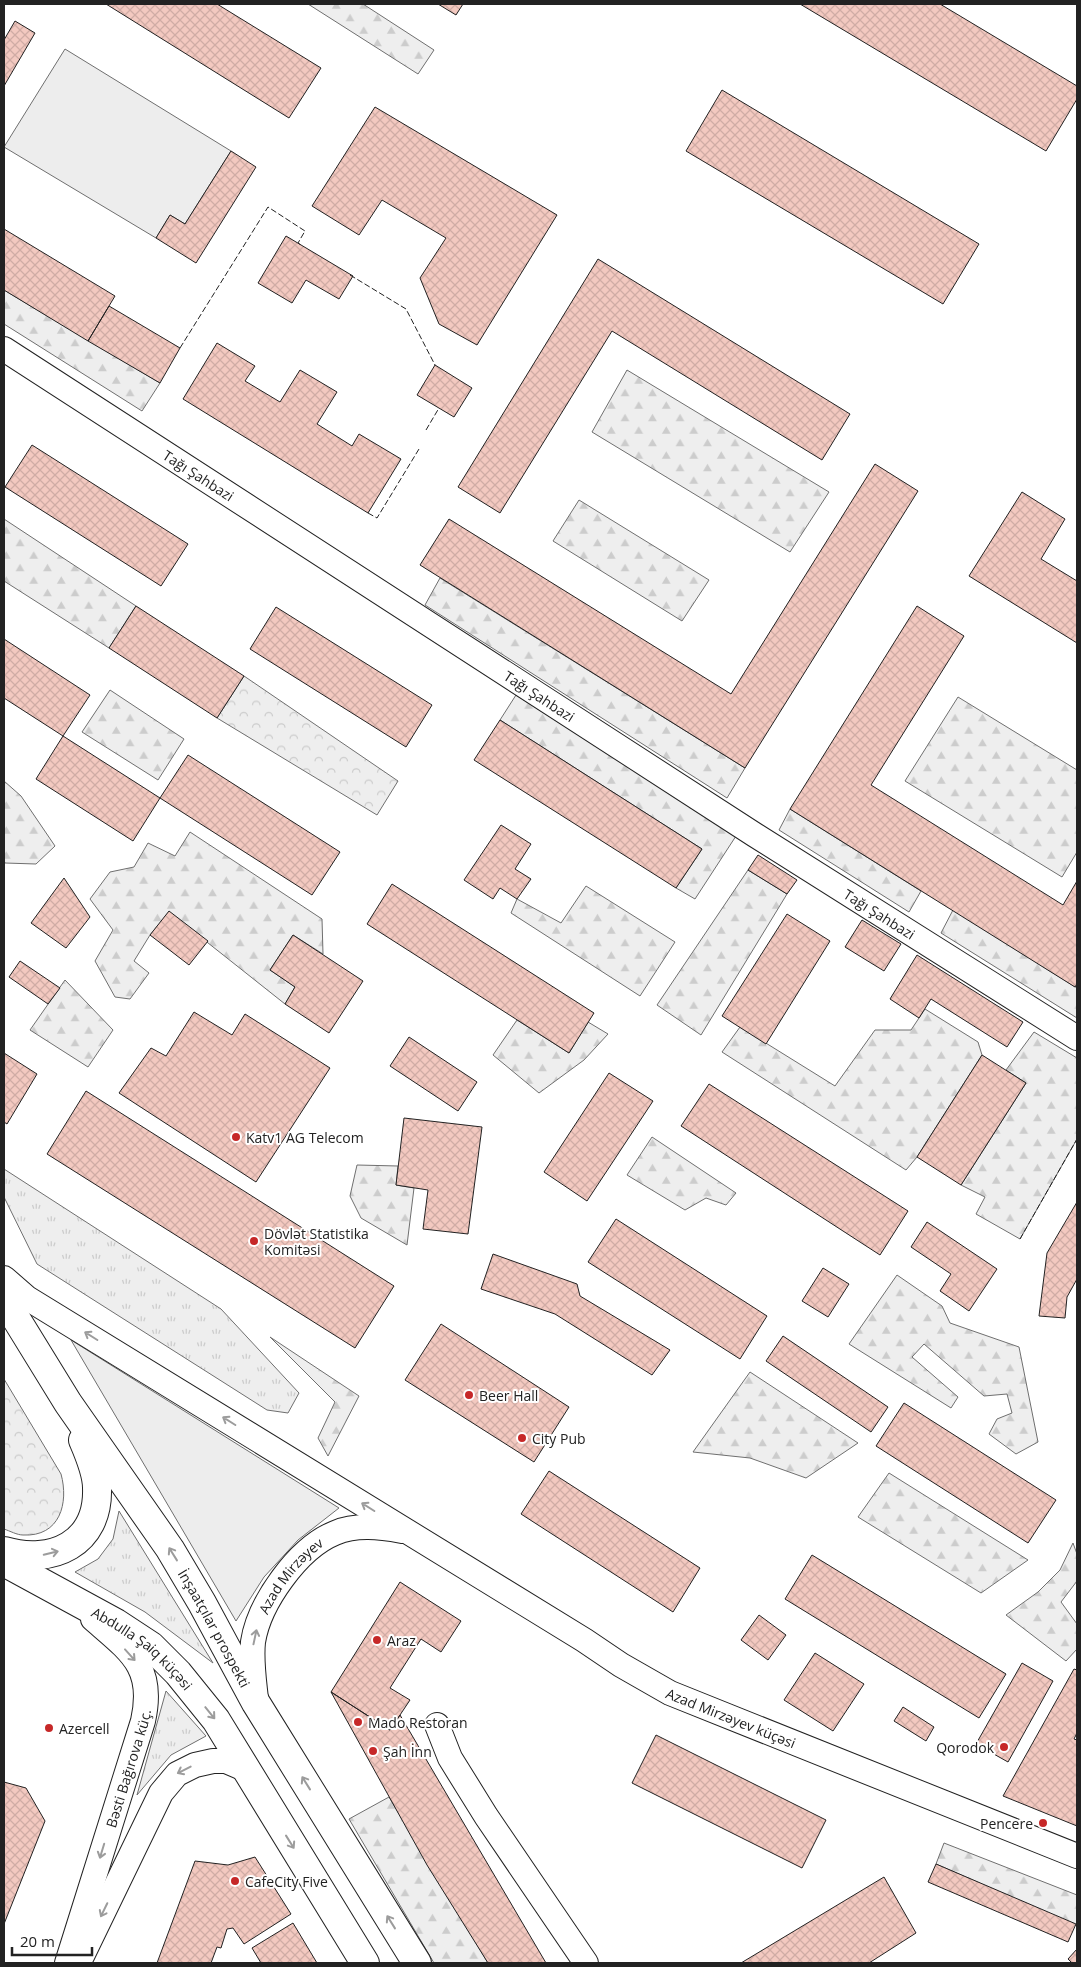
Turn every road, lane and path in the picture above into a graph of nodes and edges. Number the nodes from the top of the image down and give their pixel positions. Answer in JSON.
{"nodes":[{"id":1,"x":4,"y":349,"type":"edge"},
{"id":2,"x":1077,"y":1038,"type":"edge"},
{"id":3,"x":4,"y":1278,"type":"edge"},
{"id":4,"x":4,"y":1299,"type":"edge"},
{"id":5,"x":4,"y":1324,"type":"edge"},
{"id":6,"x":68,"y":1403,"type":"junction"},
{"id":7,"x":409,"y":1532,"type":"junction"},
{"id":8,"x":4,"y":1551,"type":"edge"},
{"id":9,"x":4,"y":1562,"type":"edge"},
{"id":10,"x":69,"y":1598,"type":"junction"},
{"id":11,"x":256,"y":1703,"type":"junction"},
{"id":12,"x":437,"y":1726,"type":"dead end"},
{"id":13,"x":247,"y":1770,"type":"junction"},
{"id":14,"x":1077,"y":1856,"type":"edge"},
{"id":15,"x":67,"y":1963,"type":"edge"},
{"id":16,"x":78,"y":1963,"type":"edge"},
{"id":17,"x":365,"y":1963,"type":"edge"},
{"id":18,"x":416,"y":1963,"type":"edge"},
{"id":19,"x":586,"y":1963,"type":"edge"}],
"edges":[{"from":1,"to":2,"type":"street","name":"Tağı Şahbazi"},
{"from":7,"to":3,"type":"street","name":"Azad Mirzəyev küçəsi","one_way":true},
{"from":4,"to":6,"type":"main road","name":"İnşaatçılar prospekti"},
{"from":5,"to":6,"type":"main road"},
{"from":8,"to":6,"type":"main road","one_way":true},
{"from":11,"to":6,"type":"main road","name":"İnşaatçılar prospekti","one_way":true},
{"from":11,"to":7,"type":"street","name":"Azad Mirzəyev","one_way":true},
{"from":7,"to":14,"type":"street","name":"Azad Mirzəyev küçəsi"},
{"from":9,"to":10,"type":"main road","name":"Abdulla Şaiq küçəsi"},
{"from":10,"to":13,"type":"main road","name":"Abdulla Şaiq küçəsi","one_way":true},
{"from":10,"to":15,"type":"street","name":"Bəsti Bağırova küç.","one_way":true},
{"from":18,"to":11,"type":"main road","name":"İnşaatçılar prospekti","one_way":true},
{"from":12,"to":19,"type":"street"},
{"from":13,"to":16,"type":"street","one_way":true},
{"from":13,"to":17,"type":"main road","one_way":true}]}
